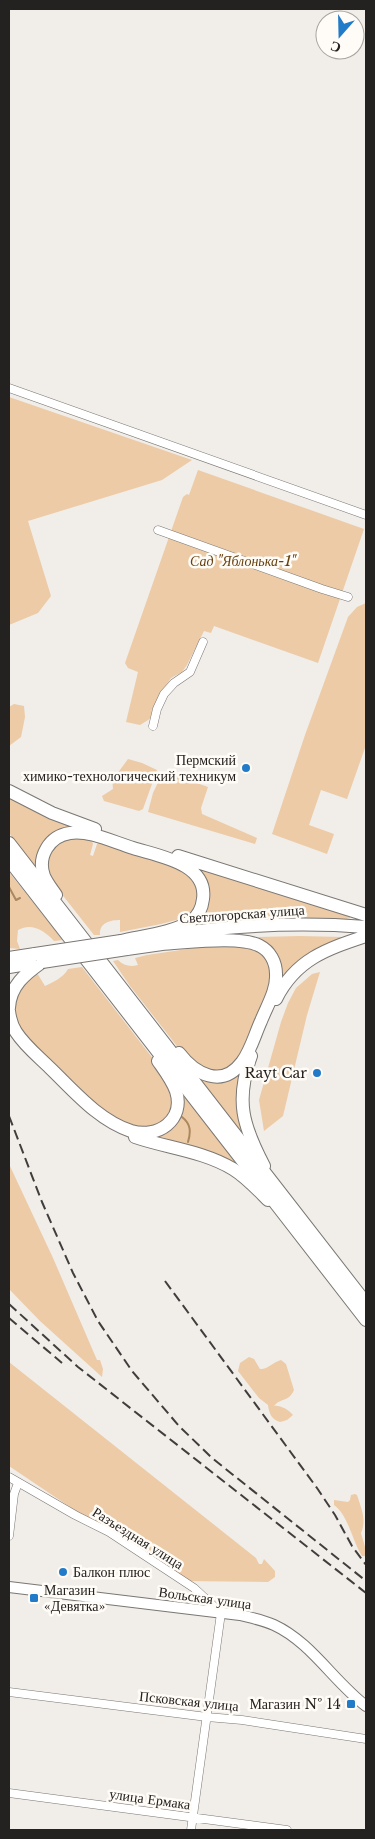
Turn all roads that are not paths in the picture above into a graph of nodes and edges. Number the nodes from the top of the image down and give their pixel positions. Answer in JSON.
{"nodes":[{"id":1,"x":9,"y":388,"type":"edge"},
{"id":2,"x":366,"y":515,"type":"edge"},
{"id":3,"x":158,"y":530,"type":"dead end"},
{"id":4,"x":348,"y":596,"type":"dead end"},
{"id":5,"x":203,"y":642,"type":"dead end"},
{"id":6,"x":153,"y":726,"type":"dead end"},
{"id":7,"x":9,"y":791,"type":"edge"},
{"id":8,"x":9,"y":843,"type":"edge"},
{"id":9,"x":9,"y":860,"type":"edge"},
{"id":10,"x":366,"y":915,"type":"edge"},
{"id":11,"x":366,"y":927,"type":"edge"},
{"id":12,"x":366,"y":936,"type":"edge"},
{"id":13,"x":161,"y":944,"type":"junction"},
{"id":14,"x":124,"y":945,"type":"junction"},
{"id":15,"x":9,"y":952,"type":"edge"},
{"id":16,"x":9,"y":958,"type":"edge"},
{"id":17,"x":38,"y":958,"type":"junction"},
{"id":18,"x":101,"y":961,"type":"junction"},
{"id":19,"x":9,"y":967,"type":"edge"},
{"id":20,"x":118,"y":984,"type":"junction"},
{"id":21,"x":9,"y":1009,"type":"edge"},
{"id":22,"x":126,"y":1011,"type":"junction"},
{"id":23,"x":9,"y":1038,"type":"edge"},
{"id":24,"x":271,"y":1179,"type":"junction"},
{"id":25,"x":289,"y":1219,"type":"junction"},
{"id":26,"x":366,"y":1303,"type":"edge"},
{"id":27,"x":366,"y":1320,"type":"edge"},
{"id":28,"x":9,"y":1477,"type":"edge"},
{"id":29,"x":9,"y":1483,"type":"edge"},
{"id":30,"x":18,"y":1483,"type":"junction"},
{"id":31,"x":9,"y":1536,"type":"edge"},
{"id":32,"x":9,"y":1587,"type":"edge"},
{"id":33,"x":221,"y":1614,"type":"junction"},
{"id":34,"x":9,"y":1692,"type":"edge"},
{"id":35,"x":366,"y":1706,"type":"edge"},
{"id":36,"x":207,"y":1717,"type":"junction"},
{"id":37,"x":366,"y":1738,"type":"edge"},
{"id":38,"x":9,"y":1793,"type":"edge"},
{"id":39,"x":193,"y":1818,"type":"junction"},
{"id":40,"x":191,"y":1830,"type":"edge"},
{"id":41,"x":287,"y":1830,"type":"edge"}],
"edges":[{"from":1,"to":2,"type":"street"},
{"from":3,"to":4,"type":"street"},
{"from":5,"to":6,"type":"street"},
{"from":7,"to":10,"type":"main road"},
{"from":8,"to":18,"type":"main road"},
{"from":9,"to":22,"type":"main road"},
{"from":11,"to":14,"type":"main road","name":"Светлогорская улица"},
{"from":12,"to":13,"type":"main road","name":"Светлогорская улица"},
{"from":12,"to":24,"type":"main road"},
{"from":13,"to":14,"type":"main road","name":"Светлогорская улица"},
{"from":13,"to":20,"type":"main road"},
{"from":14,"to":17,"type":"main road","bridge":true},
{"from":14,"to":18,"type":"main road"},
{"from":15,"to":17,"type":"main road"},
{"from":16,"to":17,"type":"main road"},
{"from":17,"to":19,"type":"main road"},
{"from":17,"to":21,"type":"main road"},
{"from":18,"to":20,"type":"main road"},
{"from":20,"to":24,"type":"main road"},
{"from":21,"to":22,"type":"main road"},
{"from":22,"to":25,"type":"main road"},
{"from":23,"to":25,"type":"main road"},
{"from":24,"to":26,"type":"main road"},
{"from":25,"to":27,"type":"main road"},
{"from":28,"to":30,"type":"street"},
{"from":29,"to":30,"type":"street","name":"Разъездная улица"},
{"from":30,"to":31,"type":"street"},
{"from":30,"to":33,"type":"street","name":"Разъездная улица"},
{"from":32,"to":33,"type":"street","name":"Вольская улица"},
{"from":33,"to":35,"type":"street","name":"Вольская улица"},
{"from":33,"to":36,"type":"street"},
{"from":34,"to":36,"type":"street","name":"Псковская улица"},
{"from":36,"to":37,"type":"street","name":"Псковская улица"},
{"from":36,"to":39,"type":"street"},
{"from":38,"to":39,"type":"street","name":"улица Ермака"},
{"from":39,"to":40,"type":"street"},
{"from":39,"to":41,"type":"street","name":"улица Ермака"}]}
